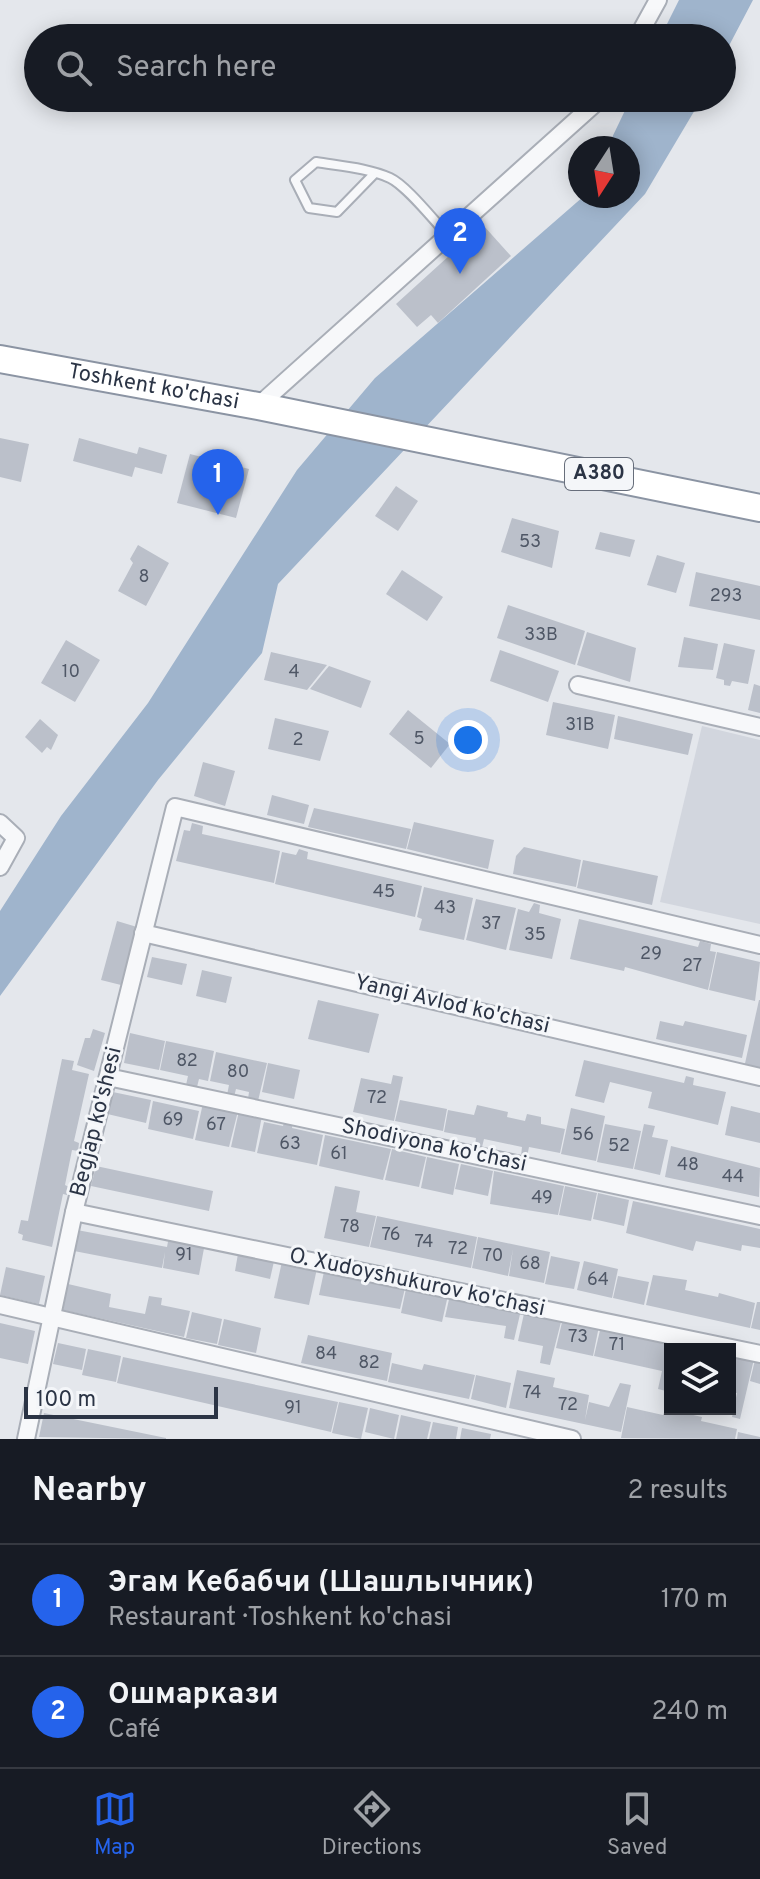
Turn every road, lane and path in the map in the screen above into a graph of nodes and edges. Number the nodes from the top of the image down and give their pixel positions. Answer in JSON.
{"nodes":[{"id":1,"x":658,"y":0,"type":"edge"},
{"id":2,"x":645,"y":24,"type":"edge"},
{"id":3,"x":586,"y":112,"type":"edge"},
{"id":4,"x":374,"y":174,"type":"junction"},
{"id":5,"x":449,"y":236,"type":"junction"},
{"id":6,"x":0,"y":359,"type":"edge"},
{"id":7,"x":258,"y":406,"type":"junction"},
{"id":8,"x":760,"y":508,"type":"edge"},
{"id":9,"x":578,"y":685,"type":"dead end"},
{"id":10,"x":760,"y":727,"type":"edge"},
{"id":11,"x":0,"y":823,"type":"edge"},
{"id":12,"x":0,"y":867,"type":"edge"},
{"id":13,"x":143,"y":933,"type":"junction"},
{"id":14,"x":760,"y":945,"type":"edge"},
{"id":15,"x":108,"y":1077,"type":"junction"},
{"id":16,"x":760,"y":1077,"type":"edge"},
{"id":17,"x":74,"y":1212,"type":"junction"},
{"id":18,"x":760,"y":1216,"type":"edge"},
{"id":19,"x":0,"y":1305,"type":"edge"},
{"id":20,"x":52,"y":1316,"type":"junction"},
{"id":21,"x":760,"y":1354,"type":"edge"},
{"id":22,"x":26,"y":1439,"type":"edge"},
{"id":23,"x":572,"y":1439,"type":"edge"}],
"edges":[{"from":1,"to":2,"type":"street"},
{"from":3,"to":5,"type":"street"},
{"from":4,"to":4,"type":"lane"},
{"from":4,"to":5,"type":"lane"},
{"from":5,"to":7,"type":"street"},
{"from":6,"to":7,"type":"highway","name":"Toshkent ko'chasi","number":"A380"},
{"from":7,"to":8,"type":"highway","name":"Toshkent ko'chasi","number":"A380"},
{"from":9,"to":10,"type":"street"},
{"from":11,"to":12,"type":"street"},
{"from":13,"to":14,"type":"street","name":"Begjap ko'shesi"},
{"from":13,"to":15,"type":"street","name":"Begjap ko'shesi"},
{"from":13,"to":16,"type":"street","name":"Yangi Avlod ko'chasi"},
{"from":15,"to":17,"type":"street","name":"Begjap ko'shesi"},
{"from":15,"to":18,"type":"street","name":"Shodiyona ko'chasi"},
{"from":17,"to":20,"type":"street","name":"Begjap ko'shesi"},
{"from":17,"to":21,"type":"street","name":"O. Xudoyshukurov ko'chasi"},
{"from":19,"to":20,"type":"street"},
{"from":20,"to":22,"type":"street","name":"Begjap ko'shesi"},
{"from":20,"to":23,"type":"street"}]}
